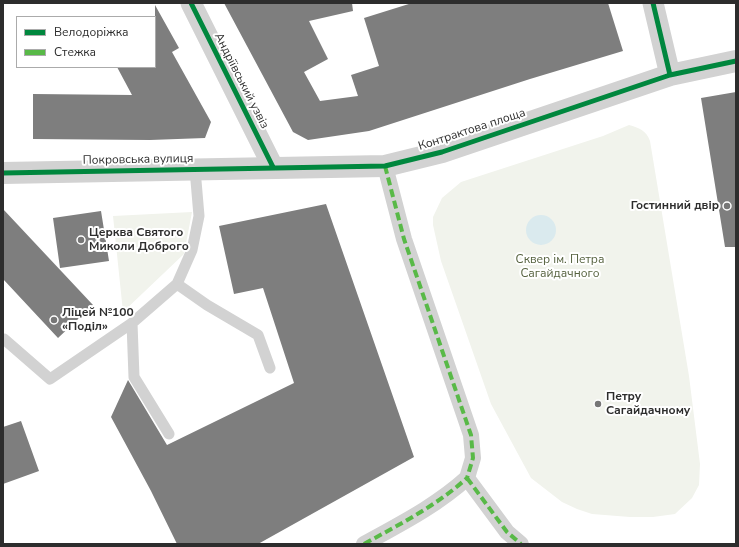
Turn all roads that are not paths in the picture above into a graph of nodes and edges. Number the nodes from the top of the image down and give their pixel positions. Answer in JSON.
{"nodes":[{"id":1,"x":191,"y":3,"type":"edge"},
{"id":2,"x":653,"y":3,"type":"edge"},
{"id":3,"x":736,"y":61,"type":"edge"},
{"id":4,"x":670,"y":75,"type":"junction"},
{"id":5,"x":385,"y":166,"type":"junction"},
{"id":6,"x":273,"y":167,"type":"junction"},
{"id":7,"x":195,"y":169,"type":"junction"},
{"id":8,"x":3,"y":173,"type":"edge"},
{"id":9,"x":177,"y":284,"type":"junction"},
{"id":10,"x":132,"y":323,"type":"junction"},
{"id":11,"x":4,"y":339,"type":"dead end"},
{"id":12,"x":270,"y":368,"type":"dead end"},
{"id":13,"x":169,"y":434,"type":"dead end"},
{"id":14,"x":467,"y":478,"type":"junction"},
{"id":15,"x":364,"y":544,"type":"edge"},
{"id":16,"x":521,"y":544,"type":"edge"}],
"edges":[{"from":1,"to":6,"type":"street","name":"Андріївський узвіз"},
{"from":2,"to":4,"type":"street"},
{"from":3,"to":4,"type":"street","name":"Контрактова площа"},
{"from":4,"to":5,"type":"street","name":"Контрактова площа"},
{"from":5,"to":6,"type":"street","name":"Контрактова площа"},
{"from":5,"to":14,"type":"street"},
{"from":6,"to":7,"type":"street","name":"Покровська вулиця"},
{"from":7,"to":8,"type":"street","name":"Покровська вулиця"},
{"from":7,"to":9,"type":"lane"},
{"from":9,"to":10,"type":"lane"},
{"from":9,"to":12,"type":"lane"},
{"from":10,"to":11,"type":"lane"},
{"from":10,"to":13,"type":"lane"},
{"from":14,"to":15,"type":"street"},
{"from":14,"to":16,"type":"street"}]}
